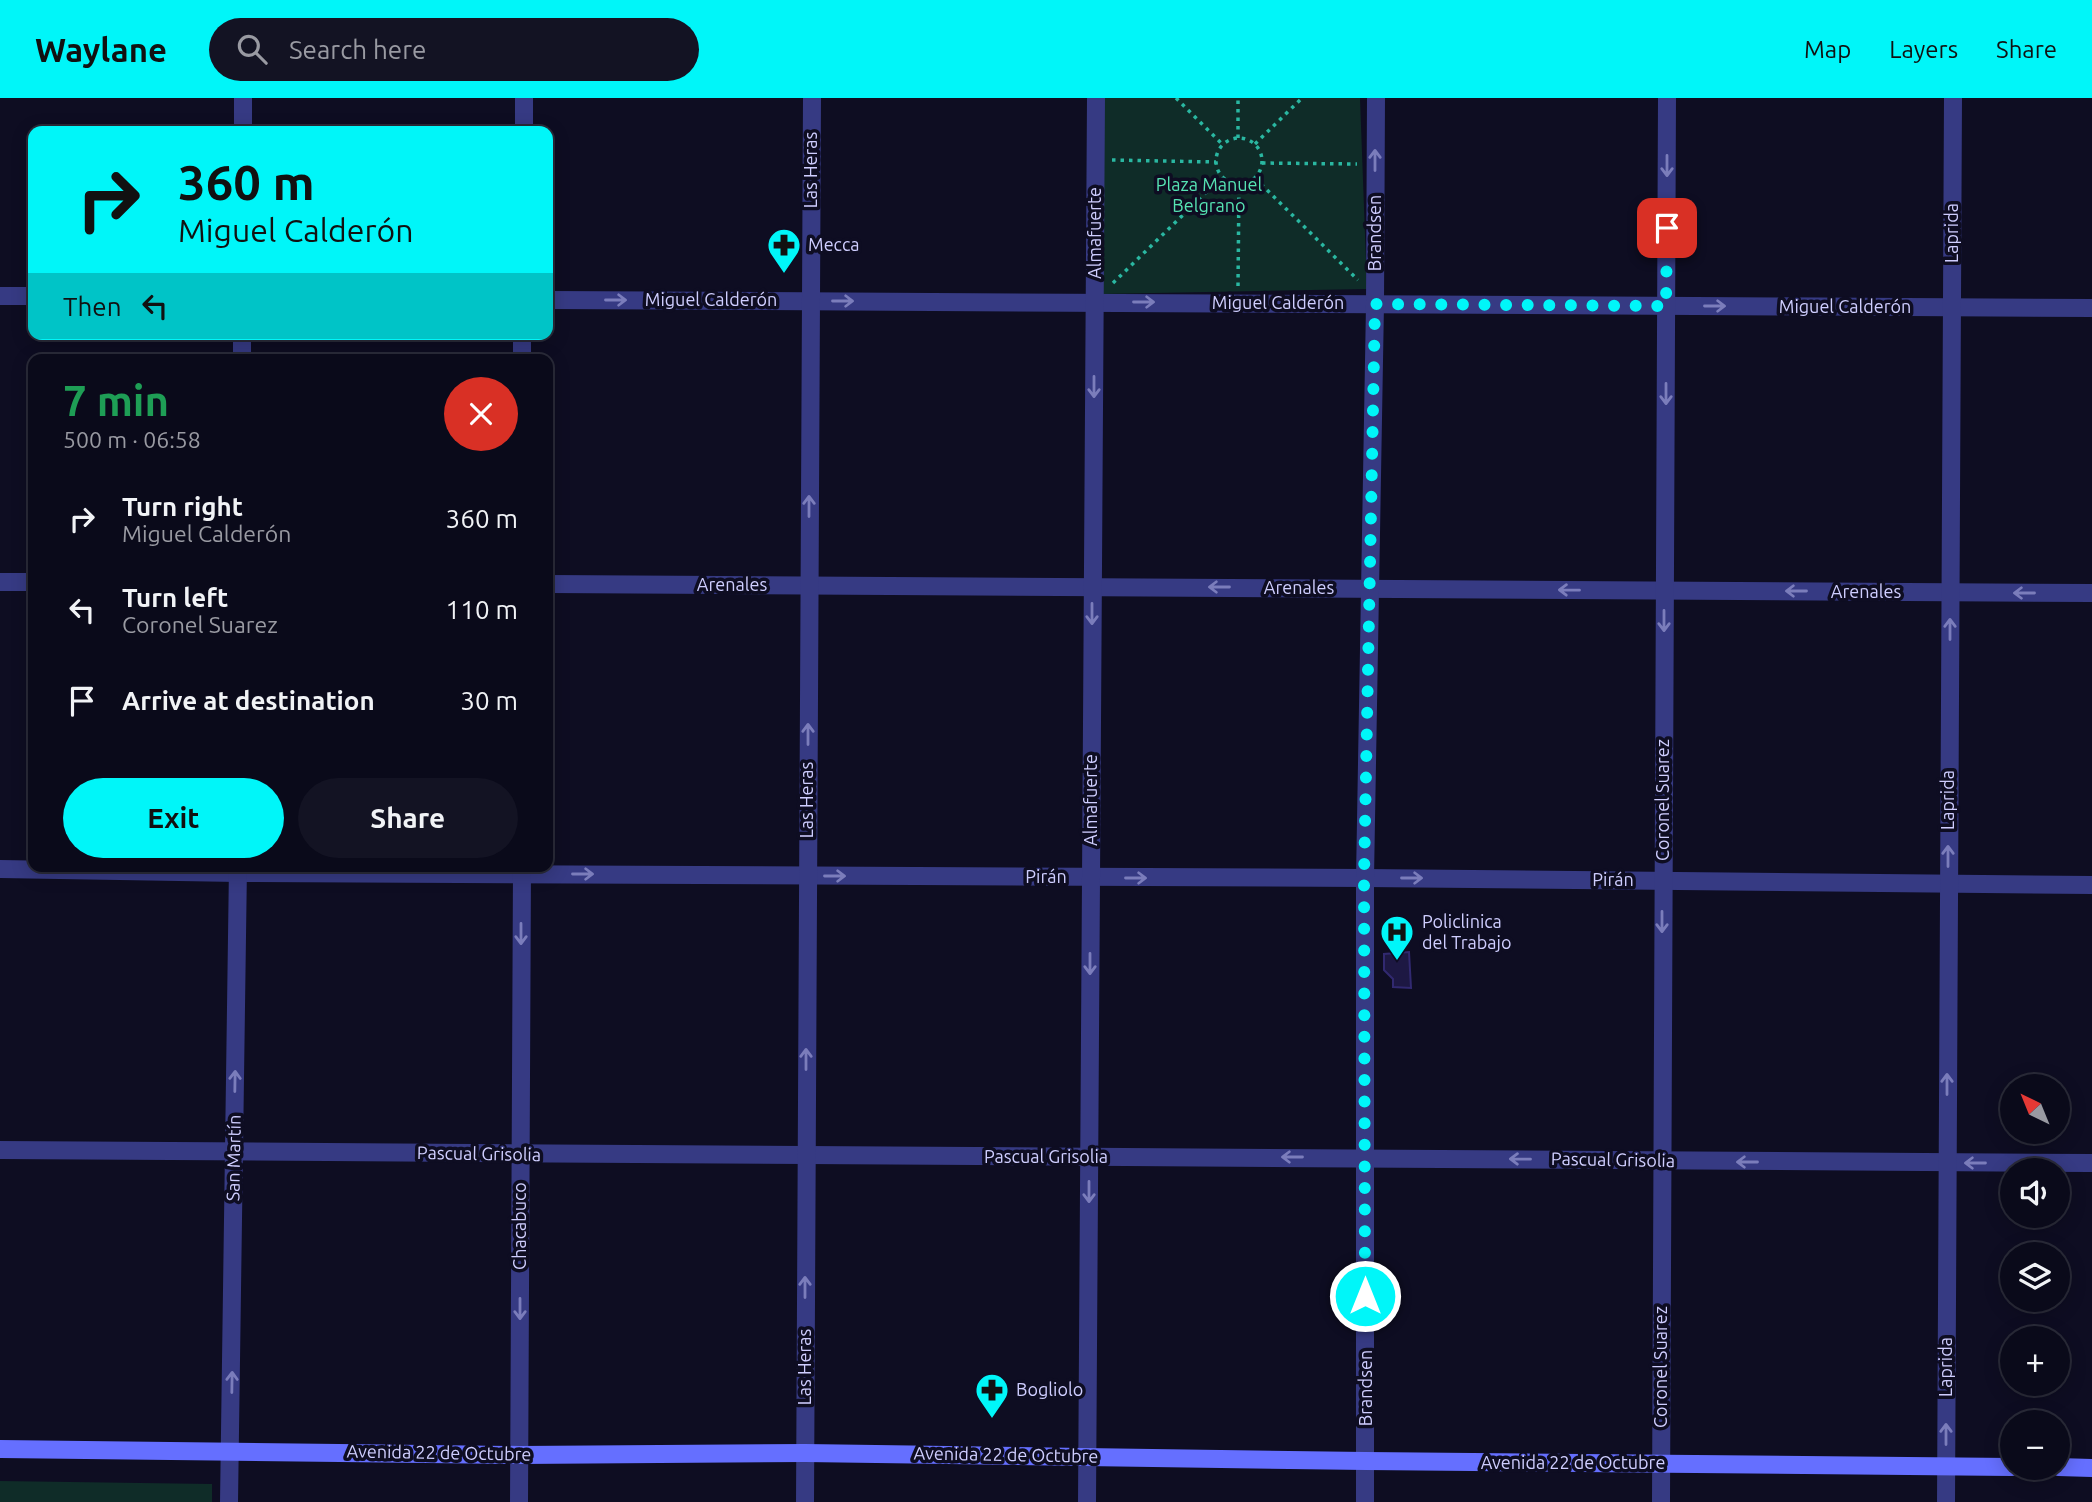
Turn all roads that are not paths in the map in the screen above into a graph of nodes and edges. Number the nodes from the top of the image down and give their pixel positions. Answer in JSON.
{"nodes":[{"id":1,"x":243,"y":98,"type":"edge"},
{"id":2,"x":524,"y":98,"type":"edge"},
{"id":3,"x":812,"y":98,"type":"edge"},
{"id":4,"x":1096,"y":98,"type":"edge"},
{"id":5,"x":1376,"y":98,"type":"edge"},
{"id":6,"x":1667,"y":98,"type":"edge"},
{"id":7,"x":1953,"y":98,"type":"edge"},
{"id":8,"x":243,"y":126,"type":"edge"},
{"id":9,"x":524,"y":126,"type":"edge"},
{"id":10,"x":0,"y":296,"type":"edge"},
{"id":11,"x":28,"y":296,"type":"edge"},
{"id":12,"x":1100,"y":296,"type":"junction"},
{"id":13,"x":553,"y":300,"type":"edge"},
{"id":14,"x":811,"y":301,"type":"junction"},
{"id":15,"x":1375,"y":304,"type":"junction"},
{"id":16,"x":1666,"y":306,"type":"junction"},
{"id":17,"x":1952,"y":307,"type":"junction"},
{"id":18,"x":2092,"y":308,"type":"edge"},
{"id":19,"x":0,"y":582,"type":"edge"},
{"id":20,"x":28,"y":582,"type":"edge"},
{"id":21,"x":553,"y":584,"type":"edge"},
{"id":22,"x":809,"y":586,"type":"junction"},
{"id":23,"x":1093,"y":587,"type":"junction"},
{"id":24,"x":1370,"y":588,"type":"junction"},
{"id":25,"x":1665,"y":590,"type":"junction"},
{"id":26,"x":1950,"y":592,"type":"junction"},
{"id":27,"x":2092,"y":593,"type":"edge"},
{"id":28,"x":0,"y":869,"type":"edge"},
{"id":29,"x":28,"y":869,"type":"edge"},
{"id":30,"x":553,"y":871,"type":"edge"},
{"id":31,"x":238,"y":872,"type":"edge"},
{"id":32,"x":522,"y":872,"type":"edge"},
{"id":33,"x":807,"y":875,"type":"junction"},
{"id":34,"x":1091,"y":878,"type":"junction"},
{"id":35,"x":1364,"y":878,"type":"junction"},
{"id":36,"x":1662,"y":880,"type":"junction"},
{"id":37,"x":1948,"y":884,"type":"junction"},
{"id":38,"x":2092,"y":885,"type":"edge"},
{"id":39,"x":0,"y":1150,"type":"edge"},
{"id":40,"x":234,"y":1151,"type":"junction"},
{"id":41,"x":520,"y":1154,"type":"junction"},
{"id":42,"x":806,"y":1156,"type":"junction"},
{"id":43,"x":1089,"y":1157,"type":"junction"},
{"id":44,"x":1364,"y":1157,"type":"junction"},
{"id":45,"x":1661,"y":1161,"type":"junction"},
{"id":46,"x":1947,"y":1163,"type":"junction"},
{"id":47,"x":2092,"y":1163,"type":"edge"},
{"id":48,"x":0,"y":1448,"type":"edge"},
{"id":49,"x":231,"y":1450,"type":"junction"},
{"id":50,"x":805,"y":1453,"type":"junction"},
{"id":51,"x":520,"y":1455,"type":"junction"},
{"id":52,"x":1087,"y":1456,"type":"junction"},
{"id":53,"x":1366,"y":1461,"type":"junction"},
{"id":54,"x":1661,"y":1464,"type":"junction"},
{"id":55,"x":1946,"y":1466,"type":"junction"},
{"id":56,"x":2000,"y":1467,"type":"edge"},
{"id":57,"x":2070,"y":1467,"type":"edge"},
{"id":58,"x":2092,"y":1468,"type":"edge"},
{"id":59,"x":229,"y":1502,"type":"edge"},
{"id":60,"x":519,"y":1502,"type":"edge"},
{"id":61,"x":804,"y":1502,"type":"edge"},
{"id":62,"x":1087,"y":1502,"type":"edge"},
{"id":63,"x":1366,"y":1502,"type":"edge"},
{"id":64,"x":1661,"y":1502,"type":"edge"},
{"id":65,"x":1946,"y":1502,"type":"edge"}],
"edges":[{"from":1,"to":8,"type":"street"},
{"from":2,"to":9,"type":"street"},
{"from":3,"to":14,"type":"street","name":"Las Heras"},
{"from":4,"to":12,"type":"street","name":"Almafuerte"},
{"from":15,"to":5,"type":"street","name":"Brandsen","one_way":true},
{"from":6,"to":16,"type":"street","name":"Coronel Suarez","one_way":true},
{"from":7,"to":17,"type":"street","name":"Laprida"},
{"from":10,"to":11,"type":"street"},
{"from":14,"to":12,"type":"street","name":"Miguel Calderón","one_way":true},
{"from":12,"to":15,"type":"street","name":"Miguel Calderón","one_way":true},
{"from":12,"to":23,"type":"street","name":"Almafuerte","one_way":true},
{"from":13,"to":14,"type":"street","name":"Miguel Calderón","one_way":true},
{"from":22,"to":14,"type":"street","name":"Las Heras","one_way":true},
{"from":15,"to":16,"type":"street","name":"Miguel Calderón"},
{"from":15,"to":24,"type":"street","name":"Brandsen"},
{"from":16,"to":17,"type":"street","name":"Miguel Calderón","one_way":true},
{"from":16,"to":25,"type":"street","name":"Coronel Suarez","one_way":true},
{"from":17,"to":18,"type":"street","name":"Miguel Calderón"},
{"from":17,"to":26,"type":"street","name":"Laprida"},
{"from":19,"to":20,"type":"street"},
{"from":21,"to":22,"type":"street","name":"Arenales"},
{"from":22,"to":23,"type":"street","name":"Arenales"},
{"from":33,"to":22,"type":"street","name":"Las Heras","one_way":true},
{"from":24,"to":23,"type":"street","name":"Arenales","one_way":true},
{"from":23,"to":34,"type":"street","name":"Almafuerte","one_way":true},
{"from":25,"to":24,"type":"street","name":"Arenales","one_way":true},
{"from":24,"to":35,"type":"street","name":"Brandsen"},
{"from":26,"to":25,"type":"street","name":"Arenales","one_way":true},
{"from":25,"to":36,"type":"street","name":"Coronel Suarez","one_way":true},
{"from":27,"to":26,"type":"street","name":"Arenales","one_way":true},
{"from":37,"to":26,"type":"street","name":"Laprida","one_way":true},
{"from":28,"to":29,"type":"street","name":"Pirán"},
{"from":30,"to":33,"type":"street","name":"Pirán","one_way":true},
{"from":40,"to":31,"type":"street","name":"San Martín","one_way":true},
{"from":32,"to":41,"type":"street","name":"Chacabuco","one_way":true},
{"from":33,"to":34,"type":"street","name":"Pirán","one_way":true},
{"from":42,"to":33,"type":"street","name":"Las Heras","one_way":true},
{"from":34,"to":35,"type":"street","name":"Pirán","one_way":true},
{"from":34,"to":43,"type":"street","name":"Almafuerte","one_way":true},
{"from":35,"to":36,"type":"street","name":"Pirán","one_way":true},
{"from":35,"to":44,"type":"street","name":"Brandsen"},
{"from":36,"to":37,"type":"street","name":"Pirán"},
{"from":36,"to":45,"type":"street","name":"Coronel Suarez","one_way":true},
{"from":37,"to":38,"type":"street","name":"Pirán"},
{"from":46,"to":37,"type":"street","name":"Laprida","one_way":true},
{"from":39,"to":40,"type":"street","name":"Pascual Grisolia"},
{"from":40,"to":41,"type":"street","name":"Pascual Grisolia"},
{"from":49,"to":40,"type":"street","name":"San Martín","one_way":true},
{"from":41,"to":42,"type":"street","name":"Pascual Grisolia"},
{"from":41,"to":51,"type":"street","name":"Chacabuco","one_way":true},
{"from":42,"to":43,"type":"street","name":"Pascual Grisolia"},
{"from":50,"to":42,"type":"street","name":"Las Heras","one_way":true},
{"from":44,"to":43,"type":"street","name":"Pascual Grisolia","one_way":true},
{"from":43,"to":52,"type":"street","name":"Almafuerte","one_way":true},
{"from":45,"to":44,"type":"street","name":"Pascual Grisolia","one_way":true},
{"from":44,"to":53,"type":"street","name":"Brandsen"},
{"from":46,"to":45,"type":"street","name":"Pascual Grisolia","one_way":true},
{"from":45,"to":54,"type":"street","name":"Coronel Suarez"},
{"from":47,"to":46,"type":"street","name":"Pascual Grisolia","one_way":true},
{"from":55,"to":46,"type":"street","name":"Laprida","one_way":true},
{"from":48,"to":49,"type":"main road","name":"Avenida 22 de Octubre"},
{"from":49,"to":51,"type":"main road","name":"Avenida 22 de Octubre"},
{"from":49,"to":59,"type":"street","name":"San Martín"},
{"from":50,"to":51,"type":"main road","name":"Avenida 22 de Octubre"},
{"from":50,"to":52,"type":"main road","name":"Avenida 22 de Octubre"},
{"from":50,"to":61,"type":"street","name":"Las Heras"},
{"from":51,"to":60,"type":"street","name":"Chacabuco"},
{"from":52,"to":53,"type":"main road","name":"Avenida 22 de Octubre"},
{"from":52,"to":62,"type":"street","name":"Almafuerte"},
{"from":53,"to":54,"type":"main road","name":"Avenida 22 de Octubre"},
{"from":53,"to":63,"type":"street","name":"Brandsen"},
{"from":54,"to":55,"type":"main road","name":"Avenida 22 de Octubre"},
{"from":54,"to":64,"type":"street","name":"Coronel Suarez"},
{"from":55,"to":56,"type":"main road","name":"Avenida 22 de Octubre"},
{"from":55,"to":65,"type":"street","name":"Laprida"},
{"from":57,"to":58,"type":"main road"}]}
